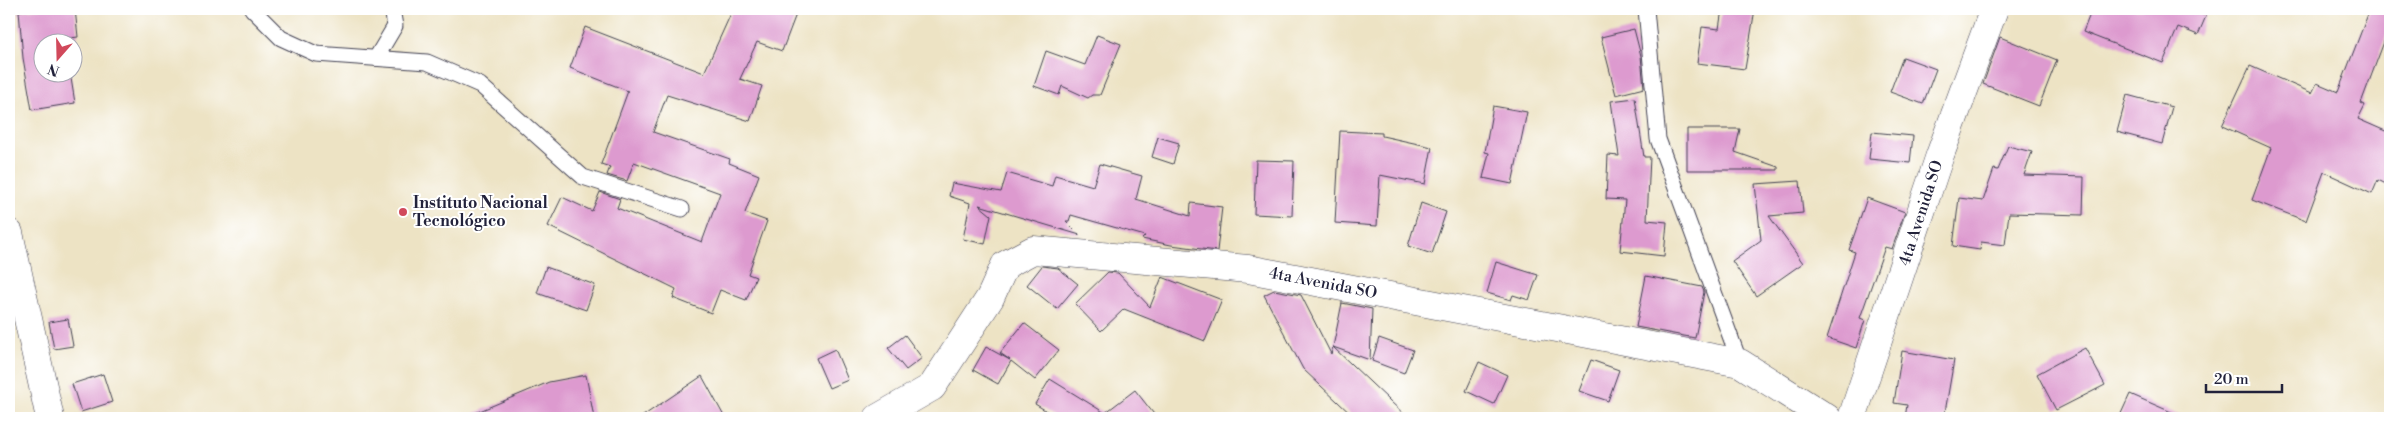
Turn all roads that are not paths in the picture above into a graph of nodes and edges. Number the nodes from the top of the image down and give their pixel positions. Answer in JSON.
{"nodes":[{"id":1,"x":252,"y":9,"type":"edge"},
{"id":2,"x":392,"y":9,"type":"edge"},
{"id":3,"x":1646,"y":9,"type":"edge"},
{"id":4,"x":1994,"y":9,"type":"edge"},
{"id":5,"x":376,"y":58,"type":"junction"},
{"id":6,"x":682,"y":209,"type":"dead end"},
{"id":7,"x":9,"y":233,"type":"edge"},
{"id":8,"x":1740,"y":363,"type":"junction"},
{"id":9,"x":50,"y":418,"type":"edge"},
{"id":10,"x":878,"y":418,"type":"edge"},
{"id":11,"x":1827,"y":418,"type":"edge"},
{"id":12,"x":1852,"y":418,"type":"edge"}],
"edges":[{"from":1,"to":5,"type":"lane"},
{"from":2,"to":5,"type":"lane"},
{"from":3,"to":8,"type":"lane"},
{"from":4,"to":12,"type":"street","name":"4ta Avenida SO"},
{"from":5,"to":6,"type":"lane"},
{"from":7,"to":9,"type":"street"},
{"from":8,"to":10,"type":"street","name":"4ta Avenida SO"},
{"from":8,"to":11,"type":"street","name":"4ta Avenida SO"}]}
